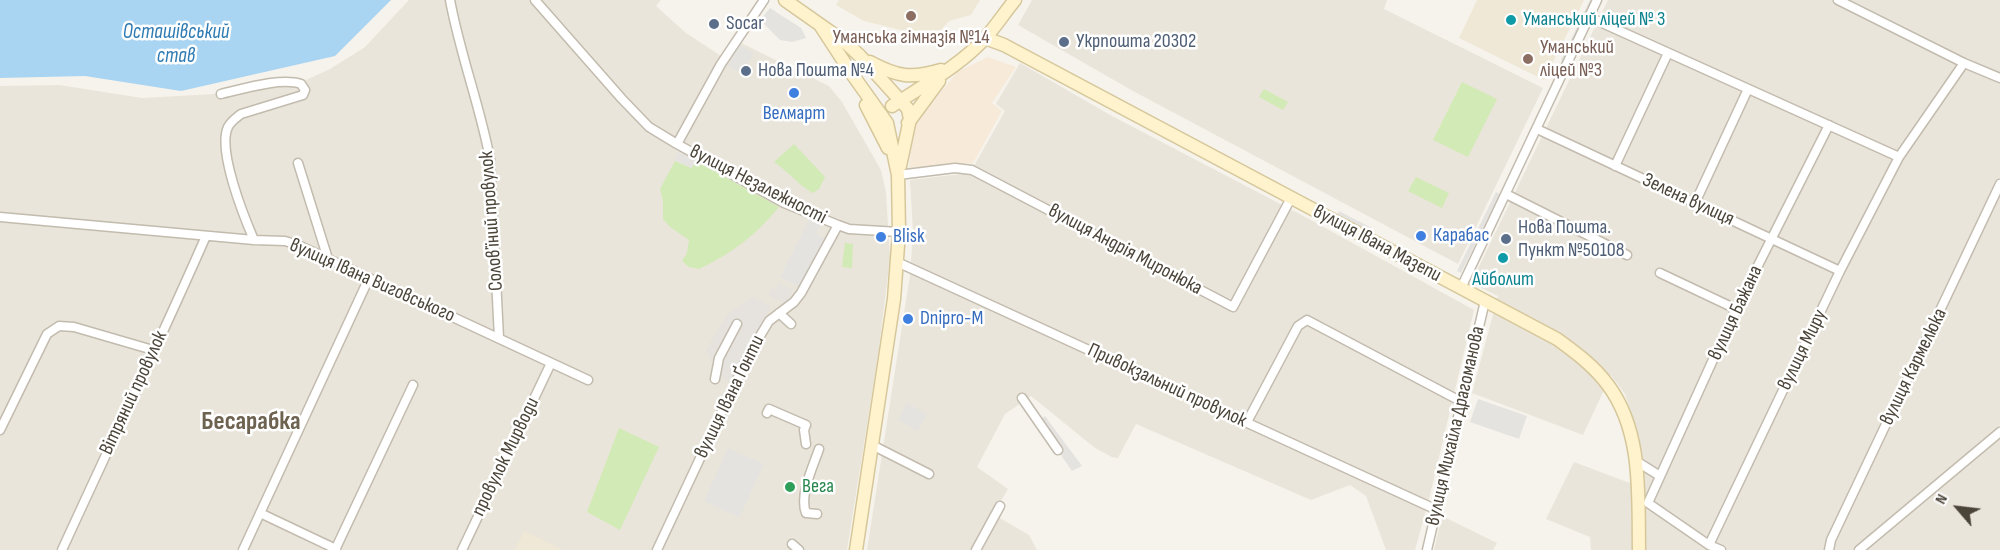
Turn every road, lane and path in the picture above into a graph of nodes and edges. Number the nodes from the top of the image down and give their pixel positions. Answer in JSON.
{"nodes":[{"id":1,"x":450,"y":0,"type":"edge"},
{"id":2,"x":535,"y":0,"type":"edge"},
{"id":3,"x":785,"y":0,"type":"edge"},
{"id":4,"x":1015,"y":0,"type":"edge"},
{"id":5,"x":1597,"y":0,"type":"edge"},
{"id":6,"x":1838,"y":0,"type":"edge"},
{"id":7,"x":762,"y":6,"type":"edge"},
{"id":8,"x":1589,"y":17,"type":"junction"},
{"id":9,"x":820,"y":25,"type":"junction"},
{"id":10,"x":985,"y":38,"type":"junction"},
{"id":11,"x":1668,"y":53,"type":"junction"},
{"id":12,"x":860,"y":56,"type":"junction"},
{"id":13,"x":1964,"y":63,"type":"junction"},
{"id":14,"x":951,"y":67,"type":"junction"},
{"id":15,"x":852,"y":74,"type":"junction"},
{"id":16,"x":2000,"y":78,"type":"edge"},
{"id":17,"x":1748,"y":89,"type":"junction"},
{"id":18,"x":221,"y":94,"type":"dead end"},
{"id":19,"x":899,"y":104,"type":"junction"},
{"id":20,"x":908,"y":122,"type":"junction"},
{"id":21,"x":887,"y":123,"type":"junction"},
{"id":22,"x":1829,"y":125,"type":"junction"},
{"id":23,"x":1536,"y":129,"type":"junction"},
{"id":24,"x":677,"y":144,"type":"junction"},
{"id":25,"x":1899,"y":157,"type":"junction"},
{"id":26,"x":298,"y":163,"type":"dead end"},
{"id":27,"x":1614,"y":166,"type":"junction"},
{"id":28,"x":898,"y":175,"type":"junction"},
{"id":29,"x":2000,"y":184,"type":"edge"},
{"id":30,"x":1506,"y":194,"type":"junction"},
{"id":31,"x":1291,"y":198,"type":"junction"},
{"id":32,"x":1695,"y":203,"type":"junction"},
{"id":33,"x":0,"y":217,"type":"edge"},
{"id":34,"x":838,"y":225,"type":"junction"},
{"id":35,"x":899,"y":232,"type":"junction"},
{"id":36,"x":206,"y":236,"type":"junction"},
{"id":37,"x":1771,"y":239,"type":"junction"},
{"id":38,"x":254,"y":240,"type":"junction"},
{"id":39,"x":1627,"y":255,"type":"dead end"},
{"id":40,"x":328,"y":259,"type":"junction"},
{"id":41,"x":897,"y":262,"type":"junction"},
{"id":42,"x":1840,"y":271,"type":"junction"},
{"id":43,"x":1660,"y":273,"type":"dead end"},
{"id":44,"x":369,"y":278,"type":"junction"},
{"id":45,"x":1461,"y":288,"type":"junction"},
{"id":46,"x":1485,"y":301,"type":"junction"},
{"id":47,"x":1736,"y":309,"type":"junction"},
{"id":48,"x":779,"y":313,"type":"junction"},
{"id":49,"x":737,"y":324,"type":"dead end"},
{"id":50,"x":791,"y":324,"type":"dead end"},
{"id":51,"x":499,"y":338,"type":"junction"},
{"id":52,"x":153,"y":350,"type":"junction"},
{"id":53,"x":551,"y":363,"type":"junction"},
{"id":54,"x":715,"y":379,"type":"dead end"},
{"id":55,"x":588,"y":380,"type":"dead end"},
{"id":56,"x":413,"y":385,"type":"dead end"},
{"id":57,"x":1022,"y":398,"type":"dead end"},
{"id":58,"x":1462,"y":402,"type":"junction"},
{"id":59,"x":767,"y":413,"type":"dead end"},
{"id":60,"x":1246,"y":422,"type":"junction"},
{"id":61,"x":0,"y":430,"type":"edge"},
{"id":62,"x":2000,"y":432,"type":"edge"},
{"id":63,"x":806,"y":444,"type":"dead end"},
{"id":64,"x":872,"y":445,"type":"junction"},
{"id":65,"x":819,"y":449,"type":"dead end"},
{"id":66,"x":1058,"y":450,"type":"dead end"},
{"id":67,"x":1636,"y":461,"type":"junction"},
{"id":68,"x":929,"y":474,"type":"dead end"},
{"id":69,"x":1660,"y":476,"type":"junction"},
{"id":70,"x":1000,"y":506,"type":"dead end"},
{"id":71,"x":1437,"y":510,"type":"junction"},
{"id":72,"x":260,"y":513,"type":"junction"},
{"id":73,"x":817,"y":514,"type":"dead end"},
{"id":74,"x":1709,"y":544,"type":"junction"},
{"id":75,"x":336,"y":549,"type":"edge"},
{"id":76,"x":62,"y":550,"type":"edge"},
{"id":77,"x":243,"y":550,"type":"edge"},
{"id":78,"x":462,"y":550,"type":"edge"},
{"id":79,"x":657,"y":550,"type":"edge"},
{"id":80,"x":856,"y":550,"type":"edge"},
{"id":81,"x":976,"y":550,"type":"edge"},
{"id":82,"x":1427,"y":550,"type":"edge"},
{"id":83,"x":1639,"y":550,"type":"edge"},
{"id":84,"x":1721,"y":550,"type":"edge"},
{"id":85,"x":1829,"y":550,"type":"edge"},
{"id":86,"x":1859,"y":550,"type":"edge"}],
"edges":[{"from":1,"to":51,"type":"street","name":"Соловʼїний провулок"},
{"from":2,"to":24,"type":"street"},
{"from":3,"to":9,"type":"main road"},
{"from":4,"to":10,"type":"main road"},
{"from":5,"to":8,"type":"street"},
{"from":6,"to":13,"type":"street"},
{"from":7,"to":24,"type":"street","name":"вулиця Незалежності"},
{"from":8,"to":11,"type":"street"},
{"from":8,"to":23,"type":"street"},
{"from":9,"to":12,"type":"main road"},
{"from":9,"to":15,"type":"main road"},
{"from":10,"to":14,"type":"main road"},
{"from":10,"to":31,"type":"main road","name":"вулиця Івана Мазепи"},
{"from":11,"to":17,"type":"street"},
{"from":11,"to":27,"type":"street"},
{"from":12,"to":14,"type":"main road"},
{"from":12,"to":19,"type":"main road"},
{"from":13,"to":16,"type":"street"},
{"from":13,"to":25,"type":"street","name":"вулиця Миру"},
{"from":14,"to":19,"type":"main road"},
{"from":14,"to":20,"type":"main road"},
{"from":15,"to":21,"type":"main road"},
{"from":15,"to":28,"type":"main road"},
{"from":17,"to":22,"type":"street"},
{"from":17,"to":32,"type":"street"},
{"from":18,"to":38,"type":"street"},
{"from":19,"to":20,"type":"main road"},
{"from":19,"to":21,"type":"main road"},
{"from":20,"to":21,"type":"main road"},
{"from":20,"to":28,"type":"main road"},
{"from":21,"to":28,"type":"main road"},
{"from":22,"to":25,"type":"street"},
{"from":22,"to":37,"type":"street","name":"вулиця Бажана"},
{"from":23,"to":27,"type":"street","name":"Зелена вулиця"},
{"from":23,"to":30,"type":"street"},
{"from":24,"to":34,"type":"street","name":"вулиця Незалежності"},
{"from":25,"to":42,"type":"street","name":"вулиця Миру"},
{"from":26,"to":40,"type":"street"},
{"from":27,"to":32,"type":"street","name":"Зелена вулиця"},
{"from":28,"to":31,"type":"street","name":"вулиця Андрія Миронюка"},
{"from":28,"to":35,"type":"main road"},
{"from":29,"to":85,"type":"street","name":"вулиця Кармелюка"},
{"from":30,"to":39,"type":"street"},
{"from":30,"to":45,"type":"street"},
{"from":31,"to":45,"type":"main road","name":"вулиця Івана Мазепи"},
{"from":32,"to":37,"type":"street","name":"Зелена вулиця"},
{"from":33,"to":36,"type":"street","name":"вулиця Івана Виговського"},
{"from":34,"to":35,"type":"street","name":"вулиця Незалежності"},
{"from":34,"to":48,"type":"street","name":"вулиця Івана Ґонти"},
{"from":35,"to":41,"type":"main road"},
{"from":36,"to":38,"type":"street","name":"вулиця Івана Виговського"},
{"from":36,"to":52,"type":"street","name":"Вітряний провулок"},
{"from":37,"to":42,"type":"street","name":"Зелена вулиця"},
{"from":37,"to":47,"type":"street","name":"вулиця Бажана"},
{"from":38,"to":40,"type":"street","name":"вулиця Івана Виговського"},
{"from":40,"to":44,"type":"street","name":"вулиця Івана Виговського"},
{"from":41,"to":60,"type":"street","name":"Привокзальний провулок"},
{"from":41,"to":64,"type":"main road"},
{"from":42,"to":74,"type":"street","name":"вулиця Миру"},
{"from":43,"to":47,"type":"street"},
{"from":44,"to":51,"type":"street","name":"вулиця Івана Виговського"},
{"from":44,"to":72,"type":"street"},
{"from":45,"to":46,"type":"main road","name":"вулиця Івана Мазепи"},
{"from":46,"to":58,"type":"street","name":"вулиця Михайла Драгоманова"},
{"from":46,"to":67,"type":"main road","name":"вулиця Івана Мазепи"},
{"from":47,"to":69,"type":"street","name":"вулиця Бажана"},
{"from":48,"to":50,"type":"street"},
{"from":48,"to":79,"type":"street","name":"вулиця Івана Ґонти"},
{"from":49,"to":54,"type":"street"},
{"from":51,"to":53,"type":"street","name":"вулиця Івана Виговського"},
{"from":52,"to":61,"type":"street"},
{"from":52,"to":76,"type":"street","name":"Вітряний провулок"},
{"from":53,"to":55,"type":"street","name":"вулиця Івана Виговського"},
{"from":53,"to":78,"type":"street","name":"провулок Мирводи"},
{"from":56,"to":75,"type":"street"},
{"from":57,"to":66,"type":"street"},
{"from":58,"to":60,"type":"street"},
{"from":58,"to":71,"type":"street","name":"вулиця Михайла Драгоманова"},
{"from":59,"to":63,"type":"street"},
{"from":60,"to":71,"type":"street","name":"Привокзальний провулок"},
{"from":62,"to":86,"type":"street"},
{"from":64,"to":68,"type":"street"},
{"from":64,"to":80,"type":"main road"},
{"from":65,"to":73,"type":"street"},
{"from":67,"to":69,"type":"street"},
{"from":67,"to":83,"type":"main road","name":"вулиця Івана Мазепи"},
{"from":69,"to":74,"type":"street","name":"вулиця Бажана"},
{"from":70,"to":81,"type":"street"},
{"from":71,"to":82,"type":"street","name":"вулиця Михайла Драгоманова"},
{"from":72,"to":75,"type":"street"},
{"from":72,"to":77,"type":"street"},
{"from":74,"to":84,"type":"street"}]}
